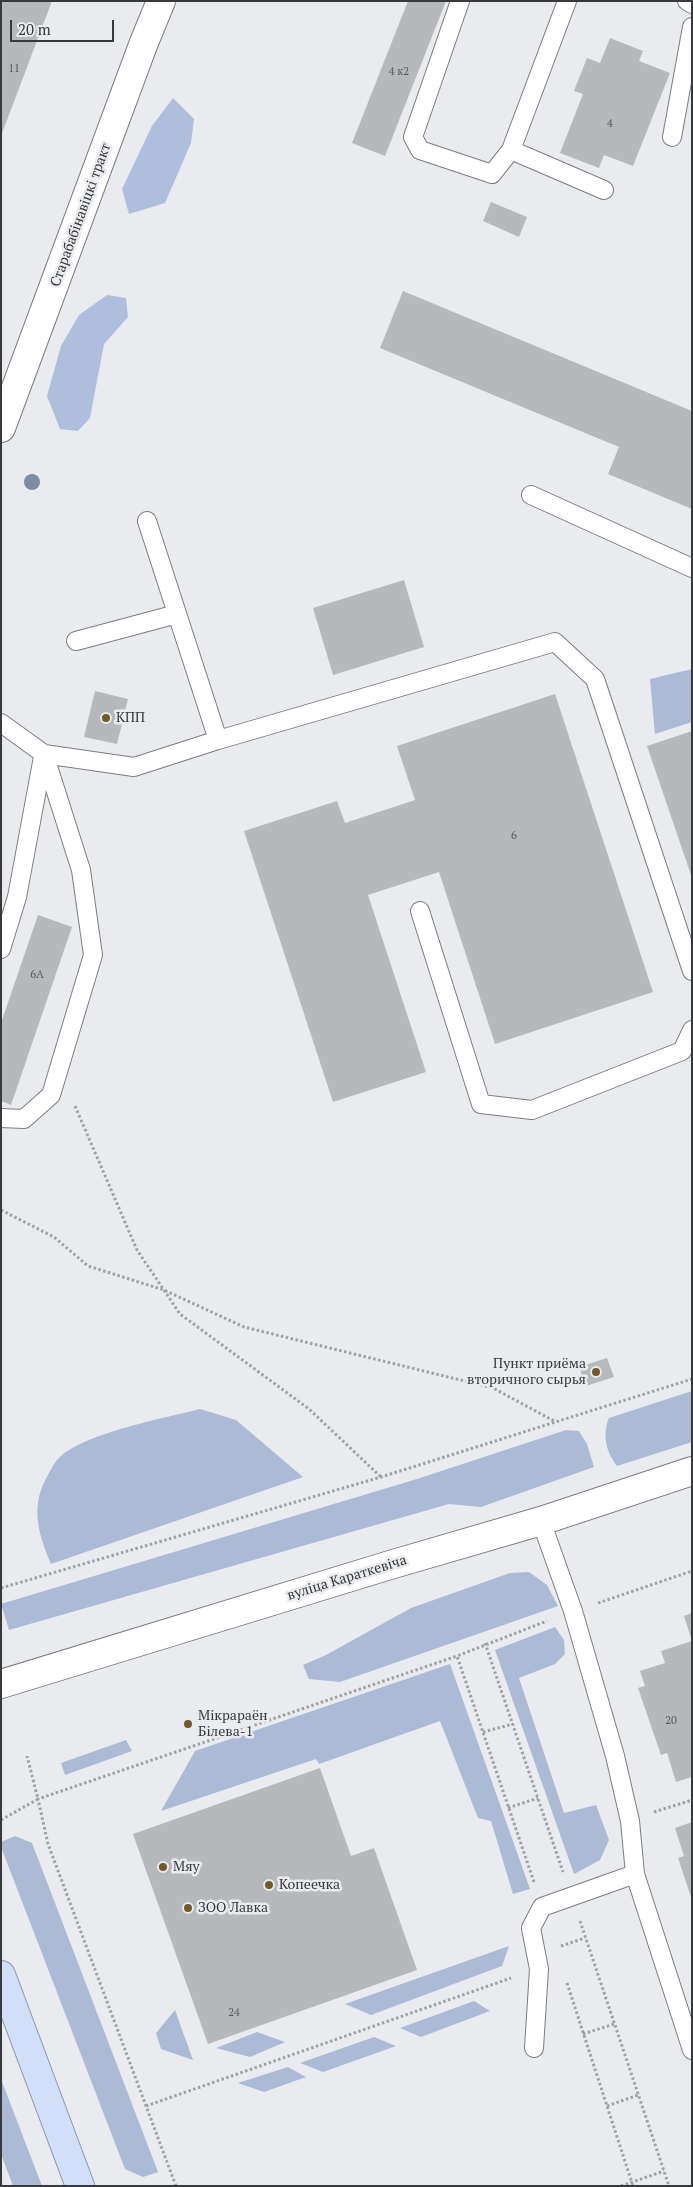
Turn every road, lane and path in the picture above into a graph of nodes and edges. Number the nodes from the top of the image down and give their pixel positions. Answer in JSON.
{"nodes":[{"id":1,"x":161,"y":1,"type":"edge"},
{"id":2,"x":460,"y":1,"type":"edge"},
{"id":3,"x":567,"y":1,"type":"edge"},
{"id":4,"x":687,"y":1,"type":"edge"},
{"id":5,"x":692,"y":4,"type":"edge"},
{"id":6,"x":692,"y":27,"type":"edge"},
{"id":7,"x":672,"y":137,"type":"dead end"},
{"id":8,"x":511,"y":150,"type":"junction"},
{"id":9,"x":604,"y":190,"type":"dead end"},
{"id":10,"x":1,"y":428,"type":"edge"},
{"id":11,"x":531,"y":495,"type":"dead end"},
{"id":12,"x":147,"y":521,"type":"dead end"},
{"id":13,"x":692,"y":568,"type":"edge"},
{"id":14,"x":177,"y":614,"type":"junction"},
{"id":15,"x":76,"y":641,"type":"dead end"},
{"id":16,"x":1,"y":724,"type":"edge"},
{"id":17,"x":218,"y":740,"type":"junction"},
{"id":18,"x":44,"y":754,"type":"junction"},
{"id":19,"x":420,"y":911,"type":"dead end"},
{"id":20,"x":1,"y":949,"type":"edge"},
{"id":21,"x":692,"y":971,"type":"edge"},
{"id":22,"x":692,"y":1030,"type":"edge"},
{"id":23,"x":60,"y":1068,"type":"junction"},
{"id":24,"x":1,"y":1118,"type":"edge"},
{"id":25,"x":1,"y":1210,"type":"edge"},
{"id":26,"x":164,"y":1290,"type":"junction"},
{"id":27,"x":692,"y":1379,"type":"edge"},
{"id":28,"x":556,"y":1422,"type":"junction"},
{"id":29,"x":692,"y":1471,"type":"edge"},
{"id":30,"x":381,"y":1477,"type":"junction"},
{"id":31,"x":541,"y":1521,"type":"junction"},
{"id":32,"x":1,"y":1588,"type":"edge"},
{"id":33,"x":456,"y":1656,"type":"dead end"},
{"id":34,"x":1,"y":1684,"type":"edge"},
{"id":35,"x":513,"y":1724,"type":"dead end"},
{"id":36,"x":483,"y":1732,"type":"dead end"},
{"id":37,"x":27,"y":1756,"type":"dead end"},
{"id":38,"x":538,"y":1798,"type":"dead end"},
{"id":39,"x":38,"y":1799,"type":"junction"},
{"id":40,"x":692,"y":1800,"type":"edge"},
{"id":41,"x":508,"y":1808,"type":"dead end"},
{"id":42,"x":1,"y":1820,"type":"edge"},
{"id":43,"x":630,"y":1821,"type":"junction"},
{"id":44,"x":635,"y":1874,"type":"junction"},
{"id":45,"x":585,"y":1938,"type":"dead end"},
{"id":46,"x":539,"y":1969,"type":"junction"},
{"id":47,"x":1,"y":1975,"type":"edge"},
{"id":48,"x":614,"y":2024,"type":"dead end"},
{"id":49,"x":584,"y":2034,"type":"dead end"},
{"id":50,"x":534,"y":2048,"type":"dead end"},
{"id":51,"x":692,"y":2050,"type":"edge"},
{"id":52,"x":638,"y":2095,"type":"dead end"},
{"id":53,"x":146,"y":2106,"type":"junction"},
{"id":54,"x":607,"y":2106,"type":"dead end"},
{"id":55,"x":664,"y":2171,"type":"dead end"},
{"id":56,"x":80,"y":2186,"type":"edge"},
{"id":57,"x":176,"y":2186,"type":"edge"},
{"id":58,"x":621,"y":2186,"type":"edge"}],
"edges":[{"from":1,"to":10,"type":"street","name":"Старабабінавіцкі тракт"},
{"from":2,"to":8,"type":"lane"},
{"from":3,"to":8,"type":"lane"},
{"from":4,"to":5,"type":"lane"},
{"from":6,"to":7,"type":"lane"},
{"from":8,"to":9,"type":"lane"},
{"from":11,"to":13,"type":"lane"},
{"from":12,"to":14,"type":"lane"},
{"from":14,"to":15,"type":"lane"},
{"from":14,"to":17,"type":"lane"},
{"from":16,"to":18,"type":"lane"},
{"from":17,"to":18,"type":"lane"},
{"from":17,"to":21,"type":"lane"},
{"from":18,"to":20,"type":"lane"},
{"from":18,"to":23,"type":"lane"},
{"from":19,"to":22,"type":"lane"},
{"from":23,"to":24,"type":"lane"},
{"from":23,"to":26,"type":"path"},
{"from":25,"to":26,"type":"path"},
{"from":26,"to":28,"type":"path"},
{"from":26,"to":30,"type":"path"},
{"from":27,"to":28,"type":"path"},
{"from":28,"to":30,"type":"path"},
{"from":29,"to":31,"type":"street","name":"вуліца Караткевіча"},
{"from":30,"to":32,"type":"path"},
{"from":31,"to":34,"type":"street","name":"вуліца Караткевіча"},
{"from":31,"to":43,"type":"lane"},
{"from":33,"to":39,"type":"path"},
{"from":35,"to":36,"type":"path"},
{"from":37,"to":39,"type":"path"},
{"from":38,"to":41,"type":"path"},
{"from":39,"to":42,"type":"path"},
{"from":39,"to":53,"type":"path"},
{"from":40,"to":43,"type":"path"},
{"from":43,"to":44,"type":"lane"},
{"from":44,"to":46,"type":"lane"},
{"from":44,"to":51,"type":"lane"},
{"from":45,"to":46,"type":"path"},
{"from":46,"to":50,"type":"lane"},
{"from":46,"to":53,"type":"path"},
{"from":47,"to":56,"type":"main road"},
{"from":48,"to":49,"type":"path"},
{"from":52,"to":54,"type":"path"},
{"from":53,"to":57,"type":"path"},
{"from":55,"to":58,"type":"path"}]}
